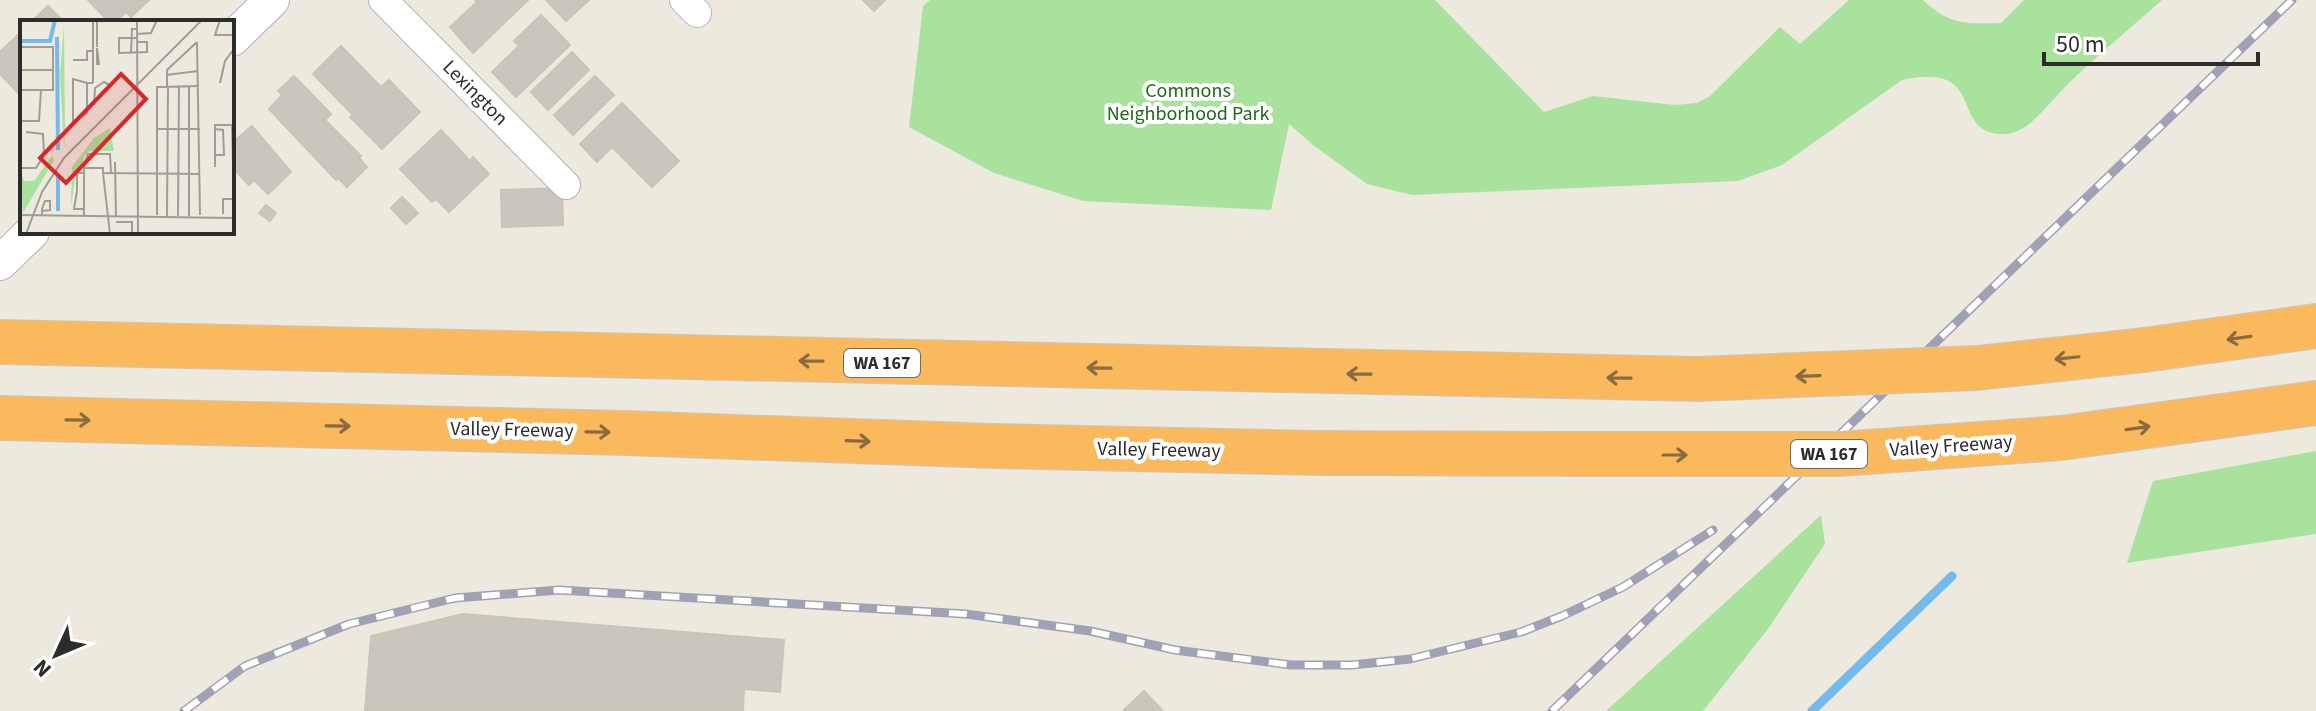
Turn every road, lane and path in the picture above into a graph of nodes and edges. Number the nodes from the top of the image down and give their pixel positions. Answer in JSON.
{"nodes":[{"id":1,"x":272,"y":0,"type":"edge"},
{"id":2,"x":383,"y":0,"type":"edge"},
{"id":3,"x":234,"y":37,"type":"edge"},
{"id":4,"x":566,"y":185,"type":"dead end"},
{"id":5,"x":30,"y":234,"type":"edge"},
{"id":6,"x":0,"y":263,"type":"edge"},
{"id":7,"x":2316,"y":326,"type":"edge"},
{"id":8,"x":0,"y":342,"type":"edge"},
{"id":9,"x":2316,"y":403,"type":"edge"},
{"id":10,"x":0,"y":418,"type":"edge"}],
"edges":[{"from":1,"to":3,"type":"street"},
{"from":2,"to":4,"type":"street","name":"Lexington"},
{"from":5,"to":6,"type":"street"},
{"from":7,"to":8,"type":"highway","number":"WA 167","one_way":true,"bridge":true},
{"from":10,"to":9,"type":"highway","name":"Valley Freeway","number":"WA 167","one_way":true,"bridge":true}]}
